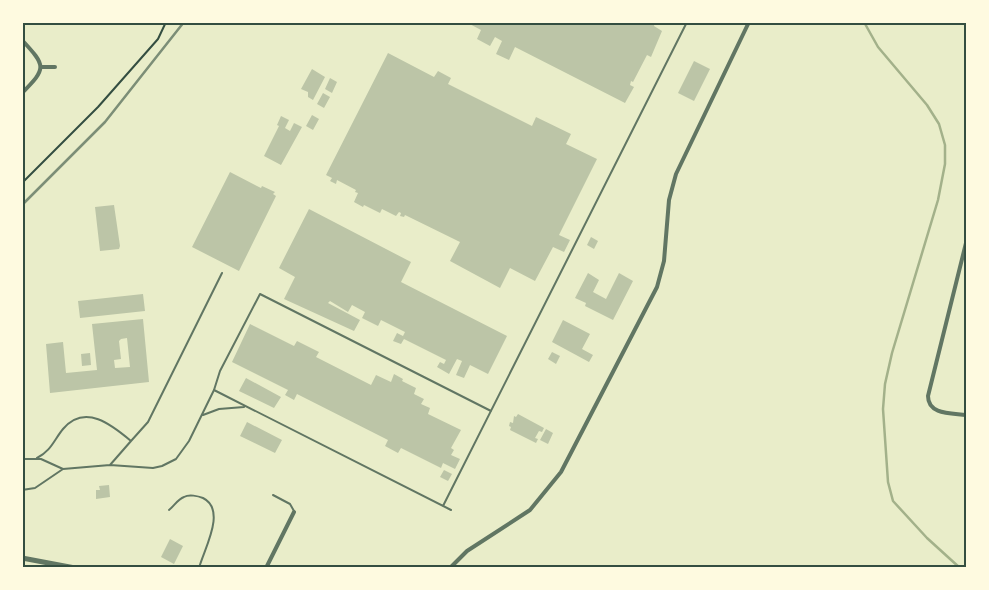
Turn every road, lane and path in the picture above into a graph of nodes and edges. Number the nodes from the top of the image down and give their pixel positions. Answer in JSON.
{"nodes":[{"id":1,"x":166,"y":22,"type":"edge"},
{"id":2,"x":687,"y":22,"type":"edge"},
{"id":3,"x":749,"y":22,"type":"edge"},
{"id":4,"x":22,"y":40,"type":"edge"},
{"id":5,"x":42,"y":67,"type":"junction"},
{"id":6,"x":55,"y":67,"type":"dead end"},
{"id":7,"x":22,"y":93,"type":"edge"},
{"id":8,"x":22,"y":182,"type":"edge"},
{"id":9,"x":966,"y":243,"type":"edge"},
{"id":10,"x":222,"y":273,"type":"dead end"},
{"id":11,"x":214,"y":390,"type":"junction"},
{"id":12,"x":246,"y":407,"type":"junction"},
{"id":13,"x":491,"y":411,"type":"junction"},
{"id":14,"x":966,"y":415,"type":"edge"},
{"id":15,"x":201,"y":416,"type":"junction"},
{"id":16,"x":131,"y":441,"type":"junction"},
{"id":17,"x":37,"y":458,"type":"junction"},
{"id":18,"x":22,"y":459,"type":"edge"},
{"id":19,"x":110,"y":466,"type":"junction"},
{"id":20,"x":63,"y":469,"type":"junction"},
{"id":21,"x":22,"y":490,"type":"edge"},
{"id":22,"x":273,"y":495,"type":"dead end"},
{"id":23,"x":443,"y":506,"type":"junction"},
{"id":24,"x":168,"y":510,"type":"dead end"},
{"id":25,"x":451,"y":510,"type":"dead end"},
{"id":26,"x":294,"y":512,"type":"joint"},
{"id":27,"x":22,"y":558,"type":"edge"},
{"id":28,"x":22,"y":567,"type":"edge"},
{"id":29,"x":27,"y":568,"type":"edge"},
{"id":30,"x":74,"y":568,"type":"edge"},
{"id":31,"x":199,"y":568,"type":"edge"},
{"id":32,"x":266,"y":568,"type":"edge"},
{"id":33,"x":450,"y":568,"type":"edge"}],
"edges":[{"from":1,"to":8,"type":"path"},
{"from":2,"to":13,"type":"lane"},
{"from":3,"to":33,"type":"street"},
{"from":4,"to":5,"type":"street"},
{"from":5,"to":6,"type":"street"},
{"from":5,"to":7,"type":"street"},
{"from":9,"to":14,"type":"street"},
{"from":10,"to":16,"type":"lane"},
{"from":11,"to":12,"type":"lane"},
{"from":11,"to":13,"type":"lane"},
{"from":11,"to":15,"type":"lane"},
{"from":12,"to":15,"type":"lane"},
{"from":12,"to":23,"type":"lane"},
{"from":13,"to":23,"type":"lane"},
{"from":15,"to":19,"type":"lane"},
{"from":16,"to":17,"type":"lane"},
{"from":16,"to":19,"type":"lane"},
{"from":17,"to":18,"type":"lane"},
{"from":17,"to":20,"type":"lane"},
{"from":19,"to":20,"type":"lane"},
{"from":20,"to":21,"type":"lane"},
{"from":22,"to":26,"type":"lane"},
{"from":23,"to":25,"type":"lane"},
{"from":24,"to":31,"type":"lane"},
{"from":26,"to":32,"type":"street"},
{"from":27,"to":30,"type":"street"},
{"from":28,"to":29,"type":"street"}]}
